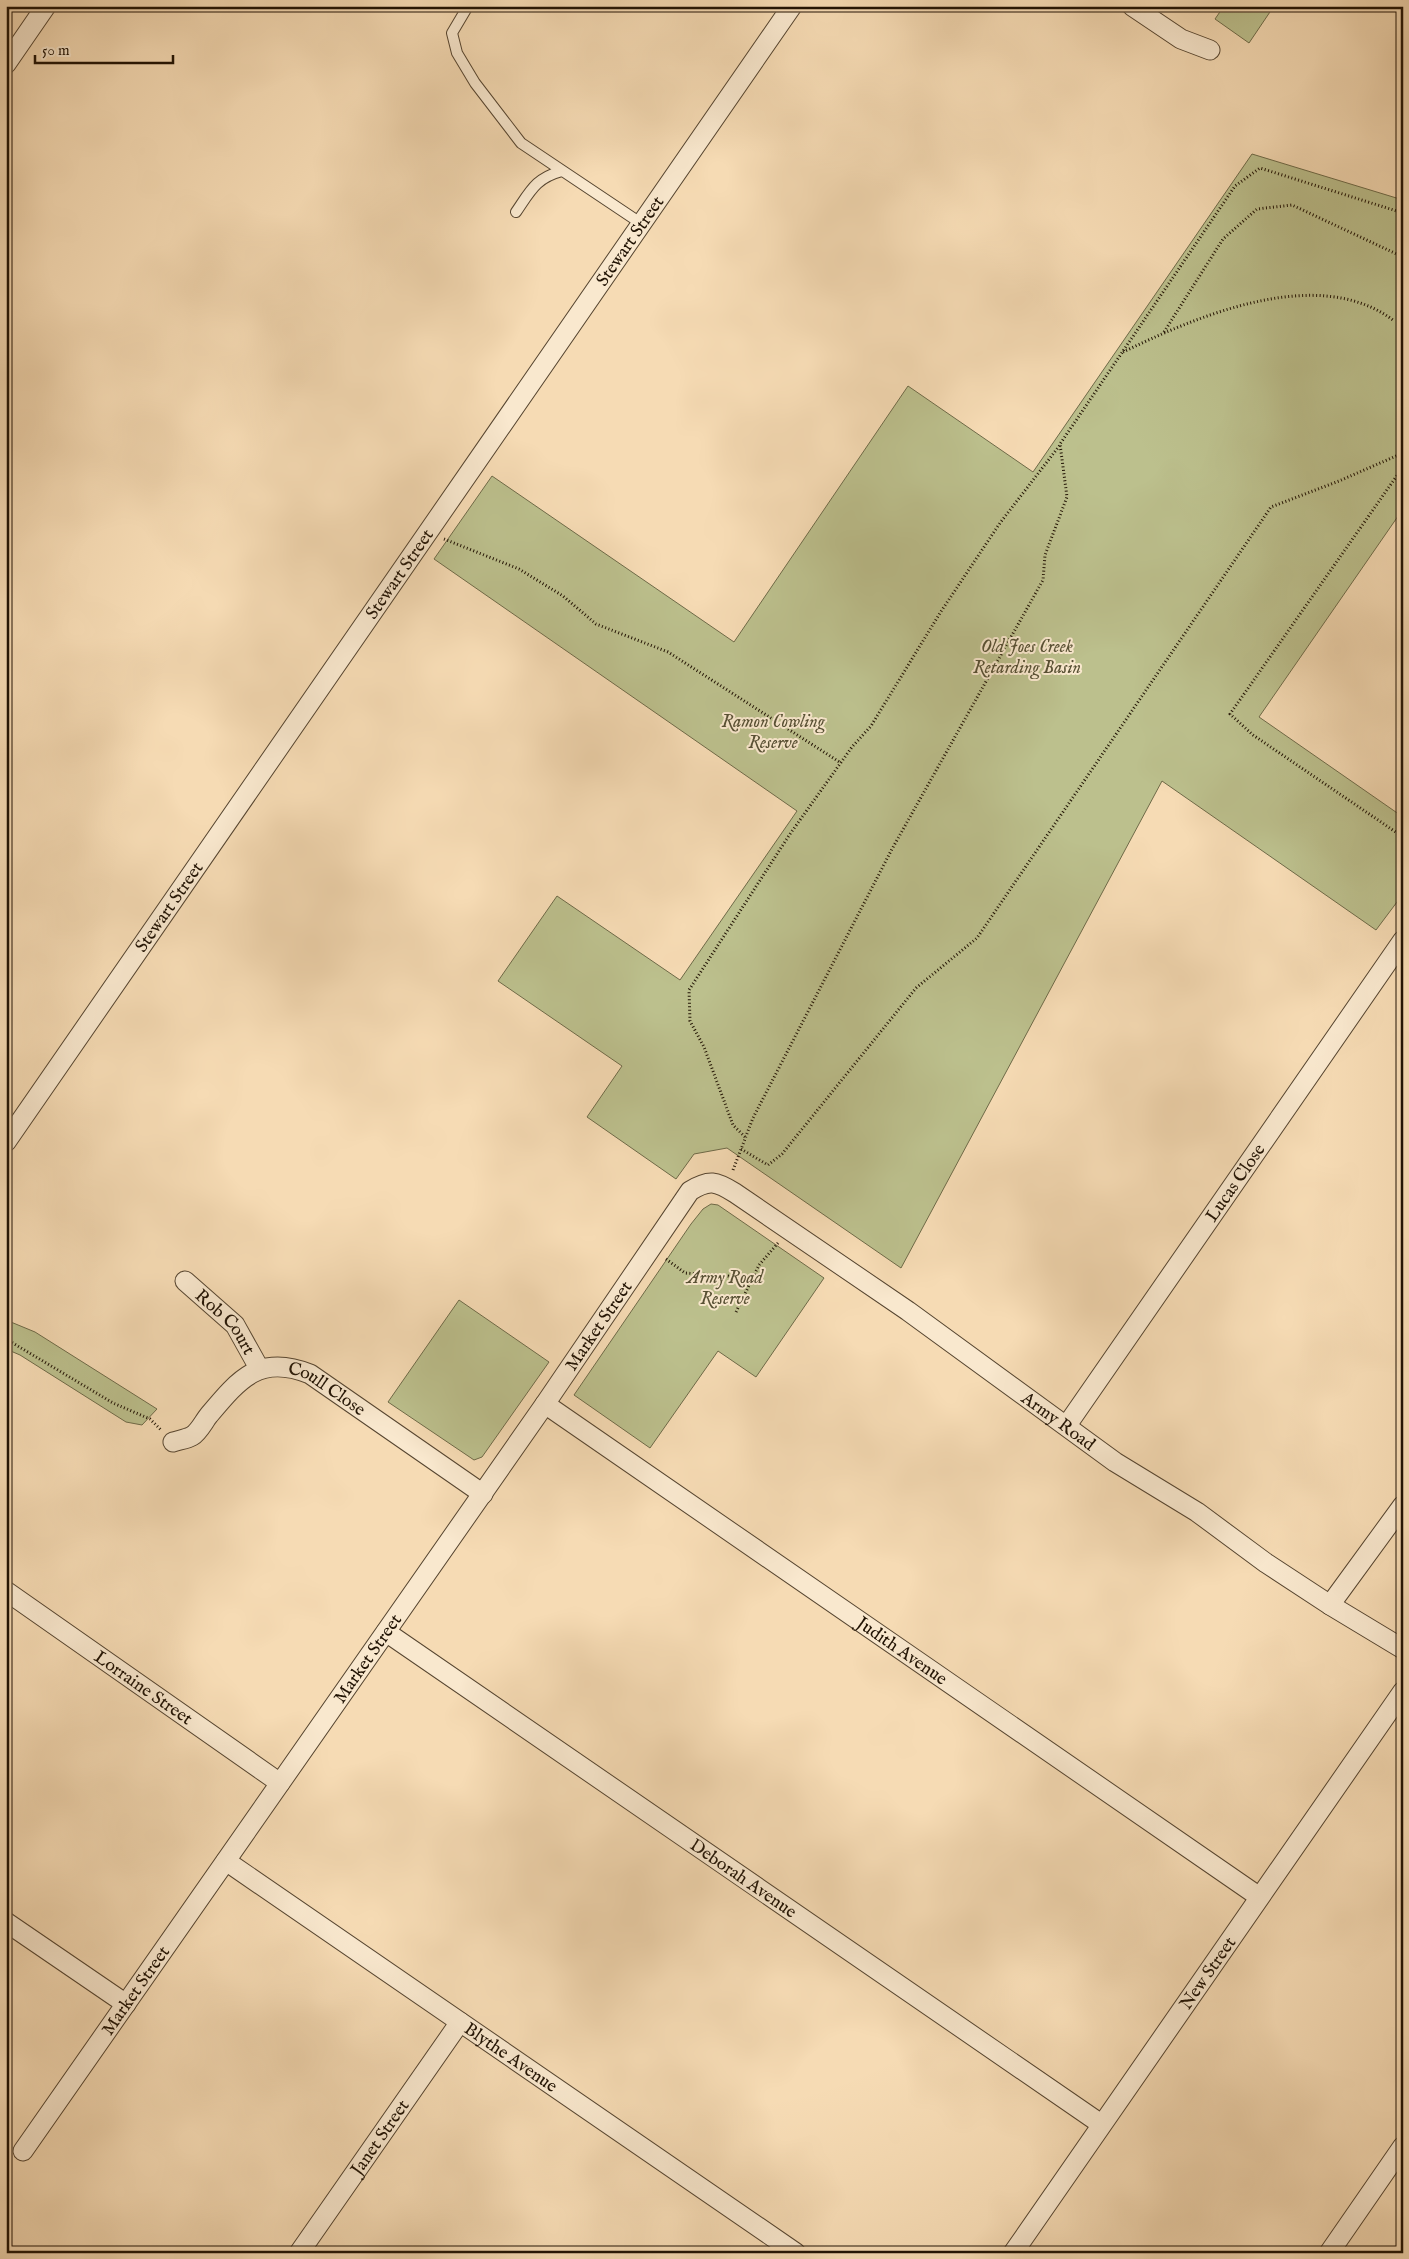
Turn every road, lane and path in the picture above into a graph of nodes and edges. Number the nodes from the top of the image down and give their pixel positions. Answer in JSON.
{"nodes":[{"id":1,"x":46,"y":6,"type":"edge"},
{"id":2,"x":468,"y":6,"type":"edge"},
{"id":3,"x":792,"y":6,"type":"edge"},
{"id":4,"x":1132,"y":6,"type":"edge"},
{"id":5,"x":1210,"y":50,"type":"dead end"},
{"id":6,"x":6,"y":64,"type":"edge"},
{"id":7,"x":562,"y":171,"type":"junction"},
{"id":8,"x":516,"y":212,"type":"dead end"},
{"id":9,"x":1403,"y":213,"type":"edge"},
{"id":10,"x":642,"y":224,"type":"junction"},
{"id":11,"x":1403,"y":257,"type":"edge"},
{"id":12,"x":1393,"y":320,"type":"dead end"},
{"id":13,"x":1164,"y":332,"type":"junction"},
{"id":14,"x":1122,"y":352,"type":"junction"},
{"id":15,"x":1060,"y":444,"type":"junction"},
{"id":16,"x":1403,"y":453,"type":"edge"},
{"id":17,"x":1403,"y":467,"type":"edge"},
{"id":18,"x":443,"y":539,"type":"dead end"},
{"id":19,"x":842,"y":763,"type":"junction"},
{"id":20,"x":1403,"y":837,"type":"edge"},
{"id":21,"x":1403,"y":940,"type":"edge"},
{"id":22,"x":746,"y":1138,"type":"junction"},
{"id":23,"x":6,"y":1142,"type":"edge"},
{"id":24,"x":741,"y":1149,"type":"junction"},
{"id":25,"x":720,"y":1183,"type":"junction"},
{"id":26,"x":778,"y":1243,"type":"dead end"},
{"id":27,"x":665,"y":1259,"type":"dead end"},
{"id":28,"x":185,"y":1281,"type":"dead end"},
{"id":29,"x":749,"y":1284,"type":"junction"},
{"id":30,"x":736,"y":1312,"type":"dead end"},
{"id":31,"x":6,"y":1339,"type":"edge"},
{"id":32,"x":259,"y":1368,"type":"junction"},
{"id":33,"x":546,"y":1404,"type":"junction"},
{"id":34,"x":150,"y":1418,"type":"dead end"},
{"id":35,"x":1067,"y":1425,"type":"junction"},
{"id":36,"x":173,"y":1442,"type":"dead end"},
{"id":37,"x":482,"y":1494,"type":"junction"},
{"id":38,"x":1403,"y":1504,"type":"edge"},
{"id":39,"x":6,"y":1591,"type":"edge"},
{"id":40,"x":1330,"y":1605,"type":"junction"},
{"id":41,"x":386,"y":1632,"type":"junction"},
{"id":42,"x":1403,"y":1649,"type":"edge"},
{"id":43,"x":1403,"y":1691,"type":"edge"},
{"id":44,"x":280,"y":1783,"type":"junction"},
{"id":45,"x":226,"y":1861,"type":"junction"},
{"id":46,"x":1258,"y":1896,"type":"junction"},
{"id":47,"x":6,"y":1922,"type":"edge"},
{"id":48,"x":126,"y":2004,"type":"junction"},
{"id":49,"x":460,"y":2022,"type":"junction"},
{"id":50,"x":1101,"y":2124,"type":"junction"},
{"id":51,"x":1403,"y":2146,"type":"edge"},
{"id":52,"x":24,"y":2151,"type":"dead end"},
{"id":53,"x":300,"y":2253,"type":"edge"},
{"id":54,"x":796,"y":2253,"type":"edge"},
{"id":55,"x":1012,"y":2253,"type":"edge"},
{"id":56,"x":1329,"y":2253,"type":"edge"}],
"edges":[{"from":1,"to":6,"type":"street"},
{"from":2,"to":7,"type":"lane"},
{"from":3,"to":10,"type":"street","name":"Stewart Street"},
{"from":4,"to":5,"type":"street"},
{"from":7,"to":8,"type":"lane"},
{"from":7,"to":10,"type":"lane"},
{"from":9,"to":14,"type":"path"},
{"from":10,"to":23,"type":"street","name":"Stewart Street"},
{"from":11,"to":13,"type":"path"},
{"from":12,"to":13,"type":"path"},
{"from":13,"to":14,"type":"path"},
{"from":14,"to":15,"type":"path"},
{"from":15,"to":19,"type":"path"},
{"from":15,"to":22,"type":"path"},
{"from":16,"to":24,"type":"path"},
{"from":17,"to":20,"type":"path"},
{"from":18,"to":19,"type":"path"},
{"from":19,"to":22,"type":"path"},
{"from":21,"to":35,"type":"street","name":"Lucas Close"},
{"from":22,"to":24,"type":"path"},
{"from":24,"to":25,"type":"path"},
{"from":25,"to":33,"type":"street","name":"Market Street"},
{"from":25,"to":35,"type":"street","name":"Army Road"},
{"from":26,"to":29,"type":"path"},
{"from":27,"to":29,"type":"path"},
{"from":28,"to":32,"type":"street","name":"Rob Court"},
{"from":29,"to":30,"type":"path"},
{"from":31,"to":34,"type":"path"},
{"from":32,"to":36,"type":"street","name":"Coull Close"},
{"from":32,"to":37,"type":"street","name":"Coull Close"},
{"from":33,"to":37,"type":"street","name":"Market Street"},
{"from":33,"to":46,"type":"street","name":"Judith Avenue"},
{"from":35,"to":40,"type":"street","name":"Army Road"},
{"from":37,"to":41,"type":"street","name":"Market Street"},
{"from":38,"to":40,"type":"street"},
{"from":39,"to":44,"type":"street","name":"Lorraine Street"},
{"from":40,"to":42,"type":"street","name":"Army Road"},
{"from":41,"to":44,"type":"street","name":"Market Street"},
{"from":41,"to":50,"type":"street","name":"Deborah Avenue"},
{"from":43,"to":46,"type":"street","name":"New Street"},
{"from":44,"to":45,"type":"street","name":"Market Street"},
{"from":45,"to":48,"type":"street","name":"Market Street"},
{"from":45,"to":49,"type":"street","name":"Blythe Avenue"},
{"from":46,"to":50,"type":"street","name":"New Street"},
{"from":47,"to":48,"type":"street"},
{"from":48,"to":52,"type":"street","name":"Market Street"},
{"from":49,"to":53,"type":"street","name":"Janet Street"},
{"from":49,"to":54,"type":"street","name":"Blythe Avenue"},
{"from":50,"to":55,"type":"street","name":"New Street"},
{"from":51,"to":56,"type":"street"}]}
